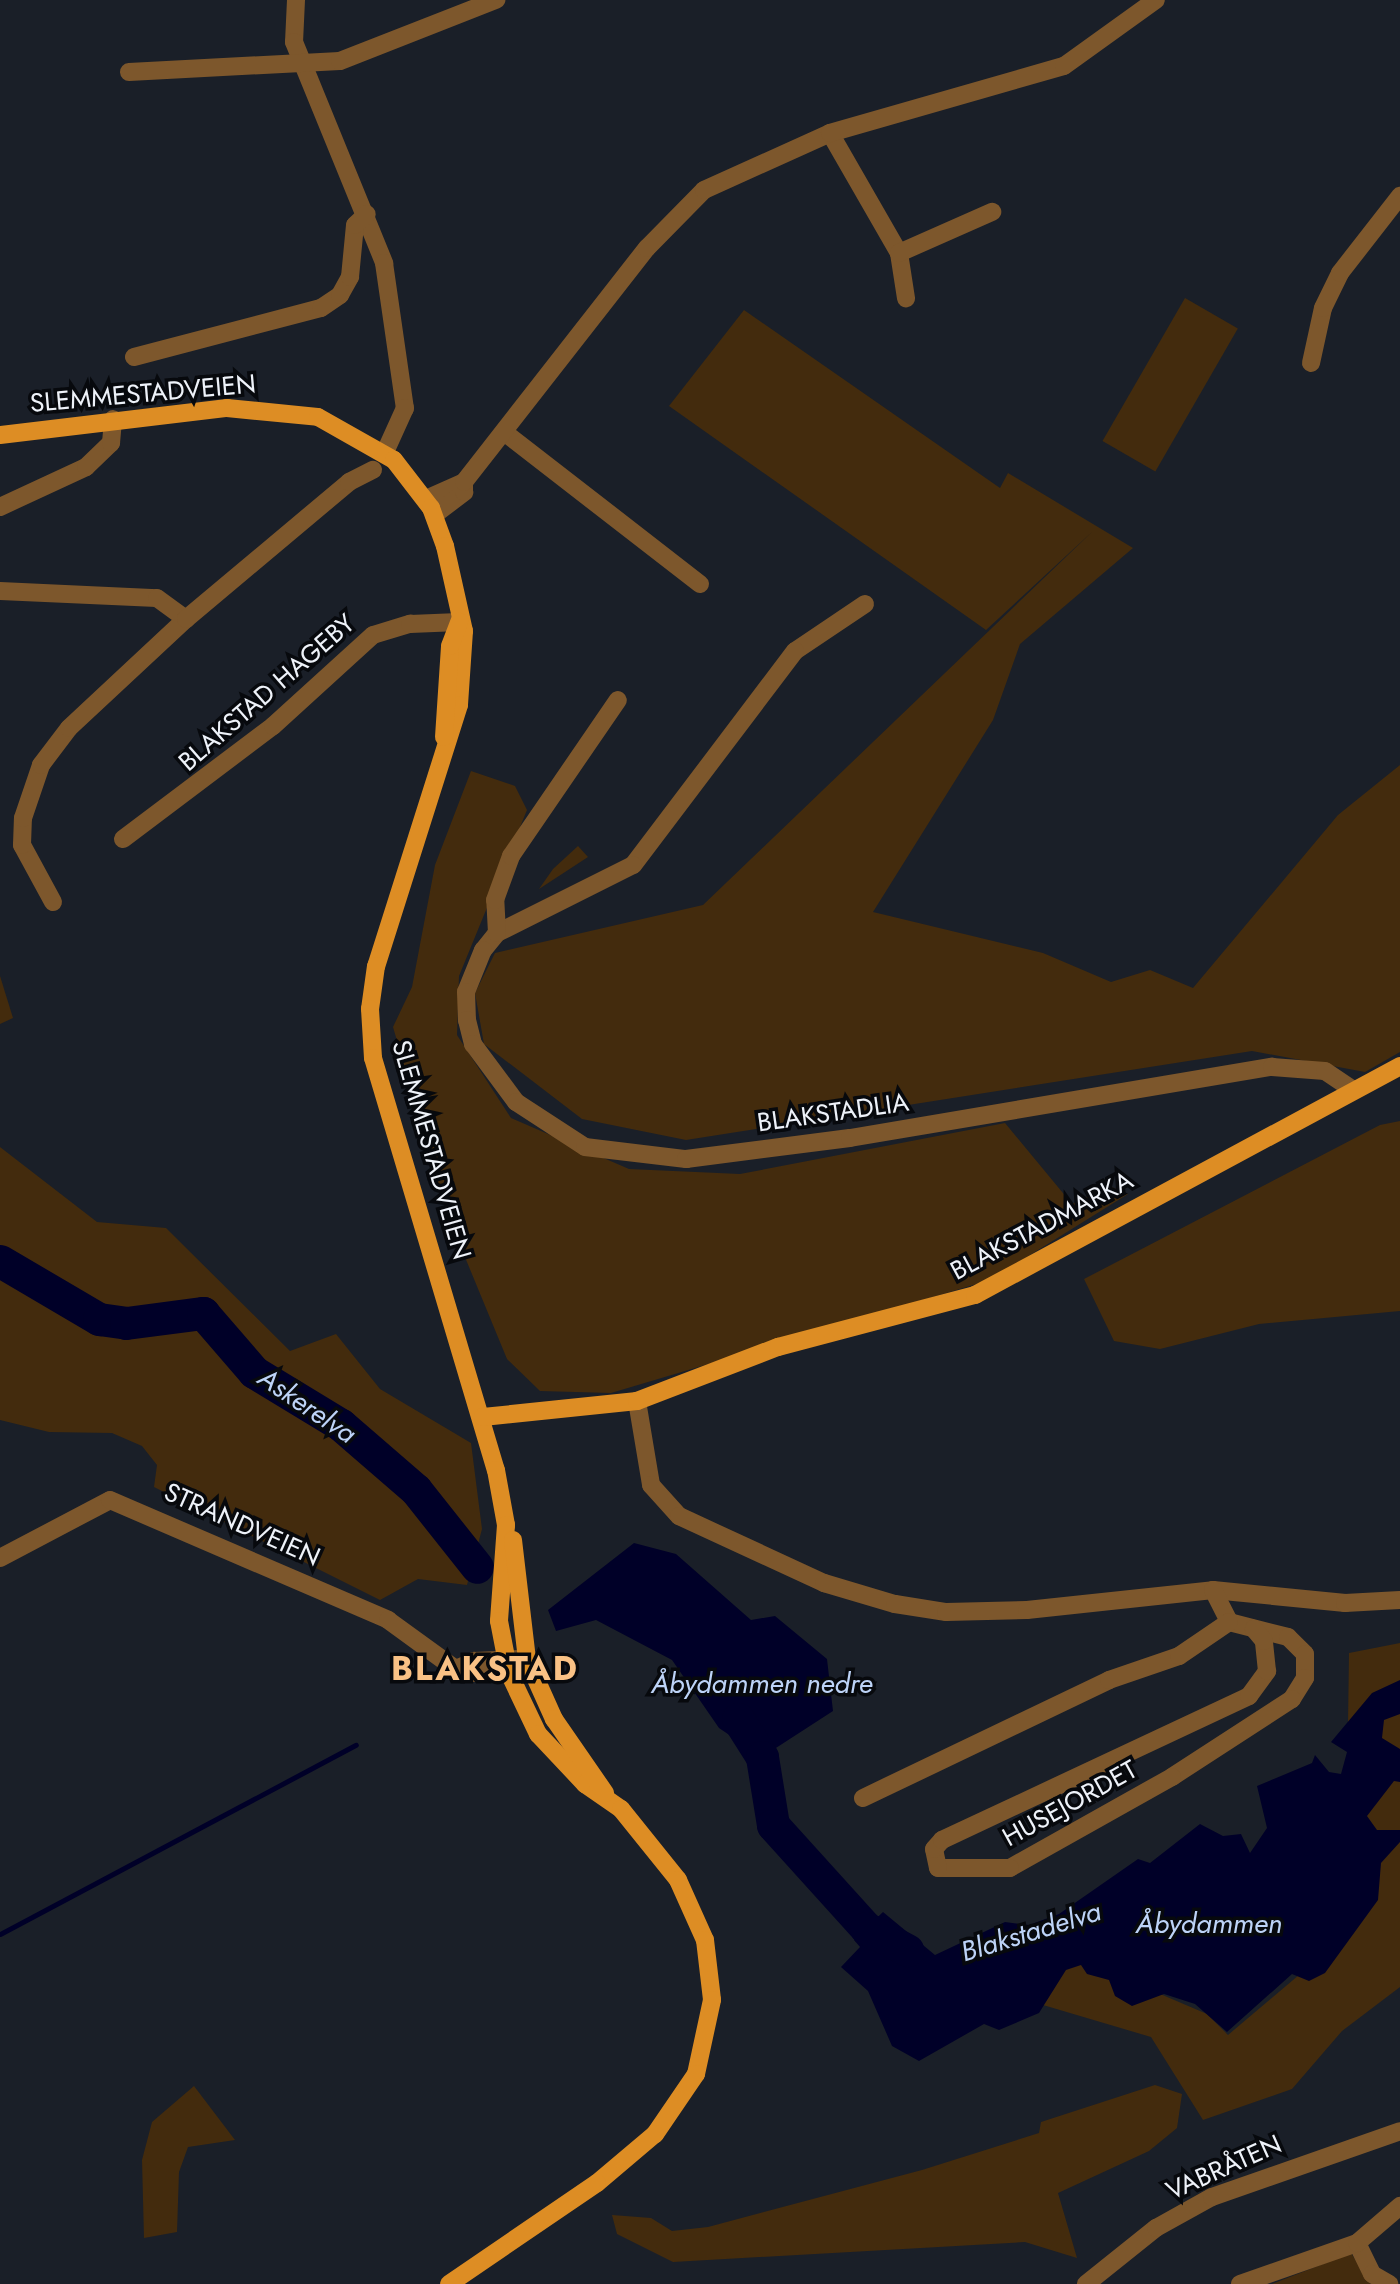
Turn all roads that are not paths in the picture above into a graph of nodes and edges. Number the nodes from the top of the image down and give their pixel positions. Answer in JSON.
{"nodes":[{"id":1,"x":296,"y":0,"type":"edge"},
{"id":2,"x":496,"y":0,"type":"edge"},
{"id":3,"x":1156,"y":0,"type":"edge"},
{"id":4,"x":304,"y":65,"type":"junction"},
{"id":5,"x":129,"y":72,"type":"dead end"},
{"id":6,"x":830,"y":133,"type":"junction"},
{"id":7,"x":1400,"y":196,"type":"edge"},
{"id":8,"x":992,"y":212,"type":"dead end"},
{"id":9,"x":367,"y":215,"type":"junction"},
{"id":10,"x":899,"y":253,"type":"junction"},
{"id":11,"x":906,"y":298,"type":"dead end"},
{"id":12,"x":134,"y":357,"type":"dead end"},
{"id":13,"x":1311,"y":363,"type":"dead end"},
{"id":14,"x":113,"y":419,"type":"junction"},
{"id":15,"x":504,"y":432,"type":"junction"},
{"id":16,"x":0,"y":435,"type":"edge"},
{"id":17,"x":385,"y":452,"type":"junction"},
{"id":18,"x":373,"y":470,"type":"dead end"},
{"id":19,"x":430,"y":507,"type":"junction"},
{"id":20,"x":0,"y":508,"type":"edge"},
{"id":21,"x":700,"y":584,"type":"dead end"},
{"id":22,"x":0,"y":591,"type":"edge"},
{"id":23,"x":865,"y":604,"type":"dead end"},
{"id":24,"x":186,"y":619,"type":"junction"},
{"id":25,"x":458,"y":622,"type":"junction"},
{"id":26,"x":618,"y":700,"type":"dead end"},
{"id":27,"x":123,"y":839,"type":"dead end"},
{"id":28,"x":53,"y":902,"type":"dead end"},
{"id":29,"x":496,"y":933,"type":"junction"},
{"id":30,"x":1400,"y":1066,"type":"edge"},
{"id":31,"x":1353,"y":1090,"type":"junction"},
{"id":32,"x":637,"y":1401,"type":"junction"},
{"id":33,"x":483,"y":1418,"type":"junction"},
{"id":34,"x":506,"y":1525,"type":"junction"},
{"id":35,"x":0,"y":1559,"type":"edge"},
{"id":36,"x":1213,"y":1590,"type":"junction"},
{"id":37,"x":1400,"y":1600,"type":"edge"},
{"id":38,"x":1229,"y":1622,"type":"junction"},
{"id":39,"x":1254,"y":1629,"type":"junction"},
{"id":40,"x":527,"y":1660,"type":"junction"},
{"id":41,"x":506,"y":1665,"type":"junction"},
{"id":42,"x":605,"y":1793,"type":"junction"},
{"id":43,"x":863,"y":1798,"type":"dead end"},
{"id":44,"x":1400,"y":2131,"type":"edge"},
{"id":45,"x":1400,"y":2206,"type":"edge"},
{"id":46,"x":1357,"y":2243,"type":"junction"},
{"id":47,"x":449,"y":2284,"type":"edge"},
{"id":48,"x":1086,"y":2284,"type":"edge"},
{"id":49,"x":1240,"y":2284,"type":"edge"},
{"id":50,"x":1389,"y":2284,"type":"edge"}],
"edges":[{"from":1,"to":4,"type":"street"},
{"from":2,"to":4,"type":"street"},
{"from":3,"to":6,"type":"street"},
{"from":4,"to":5,"type":"street"},
{"from":4,"to":9,"type":"street"},
{"from":6,"to":10,"type":"street"},
{"from":6,"to":15,"type":"street"},
{"from":7,"to":13,"type":"street"},
{"from":8,"to":10,"type":"street"},
{"from":9,"to":12,"type":"street"},
{"from":9,"to":17,"type":"street"},
{"from":10,"to":11,"type":"street"},
{"from":14,"to":16,"type":"main road","name":"SLEMMESTADVEIEN"},
{"from":14,"to":17,"type":"main road","name":"SLEMMESTADVEIEN"},
{"from":14,"to":20,"type":"street"},
{"from":15,"to":19,"type":"street"},
{"from":15,"to":21,"type":"street"},
{"from":17,"to":19,"type":"main road","name":"SLEMMESTADVEIEN"},
{"from":18,"to":24,"type":"street"},
{"from":19,"to":25,"type":"main road","name":"SLEMMESTADVEIEN"},
{"from":22,"to":24,"type":"street"},
{"from":23,"to":29,"type":"street"},
{"from":24,"to":28,"type":"street"},
{"from":25,"to":27,"type":"street","name":"BLAKSTAD HAGEBY"},
{"from":25,"to":33,"type":"main road","name":"SLEMMESTADVEIEN"},
{"from":26,"to":29,"type":"street","name":"BLAKSTADLIA"},
{"from":29,"to":31,"type":"street","name":"BLAKSTADLIA"},
{"from":30,"to":31,"type":"main road","name":"BLAKSTADMARKA"},
{"from":31,"to":32,"type":"main road","name":"BLAKSTADMARKA"},
{"from":32,"to":33,"type":"main road","name":"BLAKSTADMARKA"},
{"from":32,"to":36,"type":"street"},
{"from":33,"to":34,"type":"main road","name":"SLEMMESTADVEIEN"},
{"from":34,"to":40,"type":"main road","name":"SLEMMESTADVEIEN"},
{"from":34,"to":41,"type":"main road","name":"SLEMMESTADVEIEN"},
{"from":35,"to":41,"type":"street","name":"STRANDVEIEN"},
{"from":36,"to":37,"type":"street"},
{"from":36,"to":38,"type":"street"},
{"from":38,"to":39,"type":"street","name":"HUSEJORDET"},
{"from":38,"to":43,"type":"street"},
{"from":39,"to":39,"type":"street","name":"HUSEJORDET"},
{"from":40,"to":41,"type":"street","name":"STRANDVEIEN"},
{"from":40,"to":42,"type":"main road","name":"SLEMMESTADVEIEN"},
{"from":41,"to":42,"type":"main road","name":"SLEMMESTADVEIEN"},
{"from":42,"to":47,"type":"main road","name":"SLEMMESTADVEIEN"},
{"from":44,"to":48,"type":"street","name":"VABRÅTEN"},
{"from":45,"to":46,"type":"street"},
{"from":46,"to":49,"type":"street"},
{"from":46,"to":50,"type":"street"}]}
